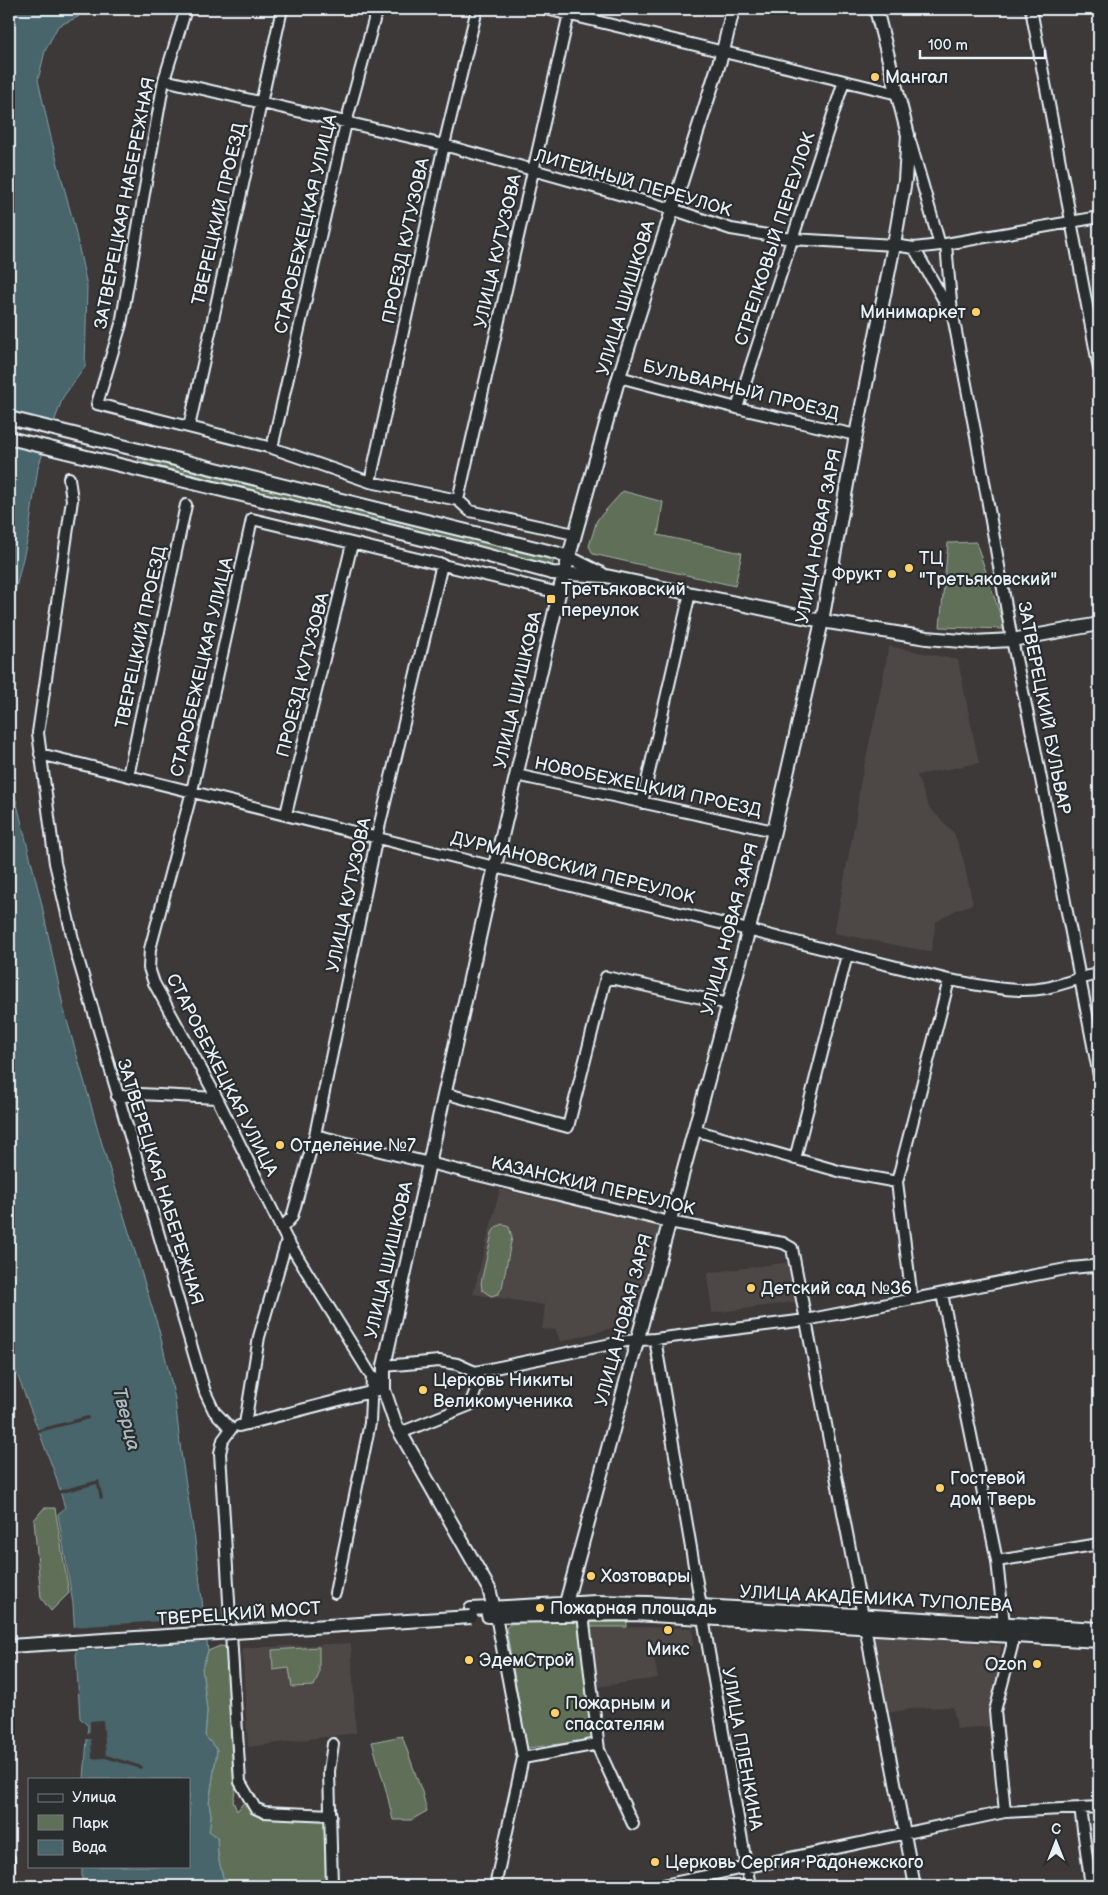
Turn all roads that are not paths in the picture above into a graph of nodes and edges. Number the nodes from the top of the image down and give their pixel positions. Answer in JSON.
{"nodes":[{"id":1,"x":186,"y":9,"type":"edge"},
{"id":2,"x":282,"y":9,"type":"edge"},
{"id":3,"x":377,"y":9,"type":"edge"},
{"id":4,"x":477,"y":9,"type":"edge"},
{"id":5,"x":546,"y":9,"type":"edge"},
{"id":6,"x":733,"y":9,"type":"edge"},
{"id":7,"x":876,"y":9,"type":"edge"},
{"id":8,"x":1031,"y":9,"type":"edge"},
{"id":9,"x":570,"y":12,"type":"edge"},
{"id":10,"x":723,"y":51,"type":"junction"},
{"id":11,"x":164,"y":80,"type":"junction"},
{"id":12,"x":844,"y":81,"type":"junction"},
{"id":13,"x":898,"y":94,"type":"junction"},
{"id":14,"x":261,"y":101,"type":"junction"},
{"id":15,"x":346,"y":123,"type":"junction"},
{"id":16,"x":908,"y":135,"type":"junction"},
{"id":17,"x":444,"y":145,"type":"junction"},
{"id":18,"x":532,"y":170,"type":"junction"},
{"id":19,"x":672,"y":209,"type":"junction"},
{"id":20,"x":1099,"y":217,"type":"edge"},
{"id":21,"x":1072,"y":222,"type":"junction"},
{"id":22,"x":792,"y":239,"type":"junction"},
{"id":23,"x":894,"y":245,"type":"junction"},
{"id":24,"x":943,"y":245,"type":"junction"},
{"id":25,"x":914,"y":248,"type":"junction"},
{"id":26,"x":953,"y":316,"type":"junction"},
{"id":27,"x":1099,"y":369,"type":"edge"},
{"id":28,"x":619,"y":377,"type":"junction"},
{"id":29,"x":737,"y":408,"type":"junction"},
{"id":30,"x":9,"y":418,"type":"edge"},
{"id":31,"x":188,"y":427,"type":"junction"},
{"id":32,"x":856,"y":435,"type":"junction"},
{"id":33,"x":9,"y":438,"type":"edge"},
{"id":34,"x":272,"y":448,"type":"junction"},
{"id":35,"x":68,"y":478,"type":"dead end"},
{"id":36,"x":370,"y":482,"type":"junction"},
{"id":37,"x":458,"y":500,"type":"junction"},
{"id":38,"x":186,"y":505,"type":"dead end"},
{"id":39,"x":574,"y":534,"type":"junction"},
{"id":40,"x":352,"y":544,"type":"junction"},
{"id":41,"x":568,"y":557,"type":"junction"},
{"id":42,"x":442,"y":564,"type":"junction"},
{"id":43,"x":564,"y":574,"type":"junction"},
{"id":44,"x":606,"y":576,"type":"junction"},
{"id":45,"x":559,"y":593,"type":"junction"},
{"id":46,"x":690,"y":593,"type":"junction"},
{"id":47,"x":822,"y":621,"type":"junction"},
{"id":48,"x":1099,"y":624,"type":"edge"},
{"id":49,"x":1012,"y":640,"type":"junction"},
{"id":50,"x":40,"y":754,"type":"junction"},
{"id":51,"x":128,"y":776,"type":"junction"},
{"id":52,"x":516,"y":776,"type":"junction"},
{"id":53,"x":192,"y":791,"type":"junction"},
{"id":54,"x":642,"y":802,"type":"junction"},
{"id":55,"x":286,"y":814,"type":"junction"},
{"id":56,"x":774,"y":831,"type":"junction"},
{"id":57,"x":377,"y":836,"type":"junction"},
{"id":58,"x":494,"y":866,"type":"junction"},
{"id":59,"x":749,"y":929,"type":"junction"},
{"id":60,"x":847,"y":955,"type":"junction"},
{"id":61,"x":1099,"y":974,"type":"edge"},
{"id":62,"x":1080,"y":977,"type":"junction"},
{"id":63,"x":950,"y":980,"type":"junction"},
{"id":64,"x":729,"y":1004,"type":"junction"},
{"id":65,"x":1099,"y":1076,"type":"edge"},
{"id":66,"x":444,"y":1093,"type":"junction"},
{"id":67,"x":117,"y":1097,"type":"junction"},
{"id":68,"x":217,"y":1098,"type":"junction"},
{"id":69,"x":694,"y":1130,"type":"junction"},
{"id":70,"x":315,"y":1135,"type":"junction"},
{"id":71,"x":795,"y":1159,"type":"junction"},
{"id":72,"x":429,"y":1164,"type":"junction"},
{"id":73,"x":897,"y":1182,"type":"junction"},
{"id":74,"x":669,"y":1222,"type":"junction"},
{"id":75,"x":281,"y":1229,"type":"junction"},
{"id":76,"x":287,"y":1240,"type":"junction"},
{"id":77,"x":1099,"y":1269,"type":"edge"},
{"id":78,"x":942,"y":1294,"type":"junction"},
{"id":79,"x":912,"y":1299,"type":"junction"},
{"id":80,"x":806,"y":1320,"type":"junction"},
{"id":81,"x":656,"y":1339,"type":"junction"},
{"id":82,"x":637,"y":1340,"type":"junction"},
{"id":83,"x":384,"y":1366,"type":"junction"},
{"id":84,"x":475,"y":1372,"type":"junction"},
{"id":85,"x":380,"y":1388,"type":"junction"},
{"id":86,"x":245,"y":1424,"type":"junction"},
{"id":87,"x":231,"y":1429,"type":"junction"},
{"id":88,"x":400,"y":1433,"type":"junction"},
{"id":89,"x":1099,"y":1544,"type":"edge"},
{"id":90,"x":997,"y":1561,"type":"junction"},
{"id":91,"x":334,"y":1593,"type":"dead end"},
{"id":92,"x":592,"y":1602,"type":"junction"},
{"id":93,"x":564,"y":1609,"type":"junction"},
{"id":94,"x":495,"y":1612,"type":"junction"},
{"id":95,"x":702,"y":1612,"type":"junction"},
{"id":96,"x":471,"y":1613,"type":"junction"},
{"id":97,"x":583,"y":1614,"type":"junction"},
{"id":98,"x":864,"y":1622,"type":"junction"},
{"id":99,"x":1004,"y":1624,"type":"junction"},
{"id":100,"x":1099,"y":1629,"type":"edge"},
{"id":101,"x":1012,"y":1636,"type":"junction"},
{"id":102,"x":9,"y":1639,"type":"edge"},
{"id":103,"x":1099,"y":1641,"type":"edge"},
{"id":104,"x":9,"y":1646,"type":"edge"},
{"id":105,"x":334,"y":1744,"type":"dead end"},
{"id":106,"x":598,"y":1744,"type":"junction"},
{"id":107,"x":523,"y":1758,"type":"junction"},
{"id":108,"x":1099,"y":1807,"type":"edge"},
{"id":109,"x":1080,"y":1808,"type":"junction"},
{"id":110,"x":1006,"y":1812,"type":"junction"},
{"id":111,"x":330,"y":1815,"type":"junction"},
{"id":112,"x":633,"y":1824,"type":"dead end"},
{"id":113,"x":905,"y":1833,"type":"junction"},
{"id":114,"x":747,"y":1868,"type":"junction"},
{"id":115,"x":332,"y":1886,"type":"edge"},
{"id":116,"x":495,"y":1886,"type":"edge"},
{"id":117,"x":659,"y":1886,"type":"edge"},
{"id":118,"x":750,"y":1886,"type":"edge"},
{"id":119,"x":915,"y":1886,"type":"edge"},
{"id":120,"x":1091,"y":1886,"type":"edge"}],
"edges":[{"from":1,"to":11,"type":"street","name":"ЗАТВЕРЕЦКАЯ НАБЕРЕЖНАЯ"},
{"from":2,"to":14,"type":"street","name":"ТВЕРЕЦКИЙ ПРОЕЗД"},
{"from":3,"to":15,"type":"street","name":"СТАРОБЕЖЕЦКАЯ УЛИЦА"},
{"from":4,"to":17,"type":"street","name":"ПРОЕЗД КУТУЗОВА"},
{"from":5,"to":9,"type":"street"},
{"from":6,"to":10,"type":"main road","name":"УЛИЦА ШИШКОВА"},
{"from":7,"to":13,"type":"main road","name":"ЗАТВЕРЕЦКИЙ БУЛЬВАР"},
{"from":8,"to":21,"type":"street"},
{"from":9,"to":10,"type":"street"},
{"from":9,"to":18,"type":"street","name":"УЛИЦА КУТУЗОВА"},
{"from":10,"to":12,"type":"street"},
{"from":10,"to":19,"type":"main road","name":"УЛИЦА ШИШКОВА"},
{"from":11,"to":14,"type":"street","name":"ЛИТЕЙНЫЙ ПЕРЕУЛОК"},
{"from":11,"to":31,"type":"street","name":"ЗАТВЕРЕЦКАЯ НАБЕРЕЖНАЯ"},
{"from":12,"to":13,"type":"street"},
{"from":12,"to":22,"type":"street","name":"СТРЕЛКОВЫЙ ПЕРЕУЛОК"},
{"from":13,"to":16,"type":"main road","name":"ЗАТВЕРЕЦКИЙ БУЛЬВАР"},
{"from":14,"to":15,"type":"street","name":"ЛИТЕЙНЫЙ ПЕРЕУЛОК"},
{"from":14,"to":31,"type":"street","name":"ТВЕРЕЦКИЙ ПРОЕЗД"},
{"from":15,"to":17,"type":"street","name":"ЛИТЕЙНЫЙ ПЕРЕУЛОК"},
{"from":15,"to":34,"type":"street","name":"СТАРОБЕЖЕЦКАЯ УЛИЦА"},
{"from":16,"to":23,"type":"main road","name":"ЗАТВЕРЕЦКИЙ БУЛЬВАР"},
{"from":16,"to":24,"type":"street","name":"ЗАТВЕРЕЦКИЙ БУЛЬВАР"},
{"from":17,"to":18,"type":"street","name":"ЛИТЕЙНЫЙ ПЕРЕУЛОК"},
{"from":17,"to":36,"type":"street","name":"ПРОЕЗД КУТУЗОВА"},
{"from":18,"to":19,"type":"street","name":"ЛИТЕЙНЫЙ ПЕРЕУЛОК"},
{"from":18,"to":37,"type":"street","name":"УЛИЦА КУТУЗОВА"},
{"from":19,"to":22,"type":"street","name":"ЛИТЕЙНЫЙ ПЕРЕУЛОК"},
{"from":19,"to":28,"type":"main road","name":"УЛИЦА ШИШКОВА"},
{"from":20,"to":21,"type":"street","name":"ЛИТЕЙНЫЙ ПЕРЕУЛОК"},
{"from":21,"to":24,"type":"street","name":"ЛИТЕЙНЫЙ ПЕРЕУЛОК"},
{"from":21,"to":27,"type":"street"},
{"from":22,"to":23,"type":"street","name":"ЛИТЕЙНЫЙ ПЕРЕУЛОК"},
{"from":22,"to":29,"type":"street","name":"СТРЕЛКОВЫЙ ПЕРЕУЛОК"},
{"from":23,"to":25,"type":"street","name":"ЛИТЕЙНЫЙ ПЕРЕУЛОК"},
{"from":23,"to":32,"type":"main road","name":"УЛИЦА НОВАЯ ЗАРЯ"},
{"from":24,"to":25,"type":"street","name":"ЛИТЕЙНЫЙ ПЕРЕУЛОК"},
{"from":24,"to":26,"type":"street","name":"ЗАТВЕРЕЦКИЙ БУЛЬВАР"},
{"from":25,"to":26,"type":"street","name":"ЗАТВЕРЕЦКИЙ БУЛЬВАР"},
{"from":26,"to":49,"type":"street","name":"ЗАТВЕРЕЦКИЙ БУЛЬВАР"},
{"from":28,"to":29,"type":"street","name":"БУЛЬВАРНЫЙ ПРОЕЗД"},
{"from":28,"to":39,"type":"main road","name":"УЛИЦА ШИШКОВА"},
{"from":29,"to":32,"type":"street","name":"БУЛЬВАРНЫЙ ПРОЕЗД"},
{"from":30,"to":41,"type":"main road"},
{"from":31,"to":34,"type":"street"},
{"from":32,"to":47,"type":"main road","name":"УЛИЦА НОВАЯ ЗАРЯ"},
{"from":33,"to":43,"type":"main road"},
{"from":34,"to":36,"type":"street"},
{"from":35,"to":50,"type":"street","name":"ЗАТВЕРЕЦКАЯ НАБЕРЕЖНАЯ"},
{"from":36,"to":37,"type":"street"},
{"from":37,"to":39,"type":"street"},
{"from":38,"to":51,"type":"street","name":"ТВЕРЕЦКИЙ ПРОЕЗД"},
{"from":39,"to":41,"type":"main road","name":"УЛИЦА ШИШКОВА"},
{"from":40,"to":42,"type":"street"},
{"from":40,"to":53,"type":"street","name":"СТАРОБЕЖЕЦКАЯ УЛИЦА"},
{"from":40,"to":55,"type":"street","name":"ПРОЕЗД КУТУЗОВА"},
{"from":41,"to":43,"type":"main road","name":"УЛИЦА ШИШКОВА"},
{"from":41,"to":44,"type":"main road"},
{"from":42,"to":45,"type":"street"},
{"from":42,"to":57,"type":"street","name":"УЛИЦА КУТУЗОВА"},
{"from":43,"to":44,"type":"main road"},
{"from":43,"to":45,"type":"main road","name":"УЛИЦА ШИШКОВА"},
{"from":44,"to":46,"type":"main road"},
{"from":45,"to":52,"type":"main road","name":"УЛИЦА ШИШКОВА"},
{"from":46,"to":47,"type":"main road"},
{"from":46,"to":54,"type":"street"},
{"from":47,"to":49,"type":"main road"},
{"from":47,"to":56,"type":"main road","name":"УЛИЦА НОВАЯ ЗАРЯ"},
{"from":48,"to":49,"type":"main road"},
{"from":49,"to":62,"type":"street","name":"ЗАТВЕРЕЦКИЙ БУЛЬВАР"},
{"from":50,"to":51,"type":"street","name":"ДУРМАНОВСКИЙ ПЕРЕУЛОК"},
{"from":50,"to":67,"type":"street","name":"ЗАТВЕРЕЦКАЯ НАБЕРЕЖНАЯ"},
{"from":51,"to":53,"type":"street","name":"ДУРМАНОВСКИЙ ПЕРЕУЛОК"},
{"from":52,"to":54,"type":"street","name":"НОВОБЕЖЕЦКИЙ ПРОЕЗД"},
{"from":52,"to":58,"type":"main road","name":"УЛИЦА ШИШКОВА"},
{"from":53,"to":55,"type":"street","name":"ДУРМАНОВСКИЙ ПЕРЕУЛОК"},
{"from":53,"to":68,"type":"street","name":"СТАРОБЕЖЕЦКАЯ УЛИЦА"},
{"from":54,"to":56,"type":"street","name":"НОВОБЕЖЕЦКИЙ ПРОЕЗД"},
{"from":55,"to":57,"type":"street","name":"ДУРМАНОВСКИЙ ПЕРЕУЛОК"},
{"from":56,"to":59,"type":"main road","name":"УЛИЦА НОВАЯ ЗАРЯ"},
{"from":57,"to":58,"type":"street","name":"ДУРМАНОВСКИЙ ПЕРЕУЛОК"},
{"from":57,"to":70,"type":"street","name":"УЛИЦА КУТУЗОВА"},
{"from":58,"to":59,"type":"street","name":"ДУРМАНОВСКИЙ ПЕРЕУЛОК"},
{"from":58,"to":66,"type":"main road","name":"УЛИЦА ШИШКОВА"},
{"from":59,"to":60,"type":"street","name":"ДУРМАНОВСКИЙ ПЕРЕУЛОК"},
{"from":59,"to":64,"type":"main road","name":"УЛИЦА НОВАЯ ЗАРЯ"},
{"from":60,"to":63,"type":"street","name":"ДУРМАНОВСКИЙ ПЕРЕУЛОК"},
{"from":60,"to":71,"type":"street"},
{"from":61,"to":62,"type":"street","name":"ДУРМАНОВСКИЙ ПЕРЕУЛОК"},
{"from":62,"to":63,"type":"street","name":"ДУРМАНОВСКИЙ ПЕРЕУЛОК"},
{"from":62,"to":65,"type":"street","name":"ЗАТВЕРЕЦКИЙ БУЛЬВАР"},
{"from":63,"to":73,"type":"street"},
{"from":64,"to":66,"type":"street"},
{"from":64,"to":69,"type":"main road","name":"УЛИЦА НОВАЯ ЗАРЯ"},
{"from":66,"to":72,"type":"main road","name":"УЛИЦА ШИШКОВА"},
{"from":67,"to":68,"type":"street"},
{"from":67,"to":87,"type":"street","name":"ЗАТВЕРЕЦКАЯ НАБЕРЕЖНАЯ"},
{"from":68,"to":75,"type":"street","name":"СТАРОБЕЖЕЦКАЯ УЛИЦА"},
{"from":69,"to":71,"type":"street"},
{"from":69,"to":74,"type":"main road","name":"УЛИЦА НОВАЯ ЗАРЯ"},
{"from":70,"to":72,"type":"street","name":"КАЗАНСКИЙ ПЕРЕУЛОК"},
{"from":70,"to":75,"type":"street","name":"УЛИЦА КУТУЗОВА"},
{"from":71,"to":73,"type":"street"},
{"from":72,"to":74,"type":"street","name":"КАЗАНСКИЙ ПЕРЕУЛОК"},
{"from":72,"to":83,"type":"main road","name":"УЛИЦА ШИШКОВА"},
{"from":73,"to":79,"type":"street"},
{"from":74,"to":80,"type":"street","name":"КАЗАНСКИЙ ПЕРЕУЛОК"},
{"from":74,"to":82,"type":"main road","name":"УЛИЦА НОВАЯ ЗАРЯ"},
{"from":75,"to":76,"type":"street","name":"СТАРОБЕЖЕЦКАЯ УЛИЦА"},
{"from":76,"to":85,"type":"street","name":"СТАРОБЕЖЕЦКАЯ УЛИЦА"},
{"from":76,"to":86,"type":"street"},
{"from":77,"to":78,"type":"street"},
{"from":78,"to":79,"type":"street"},
{"from":78,"to":90,"type":"street"},
{"from":79,"to":80,"type":"street"},
{"from":80,"to":81,"type":"street"},
{"from":80,"to":98,"type":"street"},
{"from":81,"to":82,"type":"street"},
{"from":81,"to":95,"type":"street","name":"УЛИЦА ПЛЕНКИНА"},
{"from":82,"to":84,"type":"street"},
{"from":82,"to":93,"type":"main road","name":"УЛИЦА НОВАЯ ЗАРЯ"},
{"from":83,"to":84,"type":"street"},
{"from":83,"to":85,"type":"main road","name":"УЛИЦА ШИШКОВА"},
{"from":84,"to":88,"type":"street"},
{"from":85,"to":86,"type":"street"},
{"from":85,"to":88,"type":"main road"},
{"from":85,"to":91,"type":"street","name":"УЛИЦА ШИШКОВА"},
{"from":86,"to":87,"type":"street"},
{"from":87,"to":111,"type":"street"},
{"from":88,"to":94,"type":"main road"},
{"from":89,"to":90,"type":"street"},
{"from":90,"to":99,"type":"street"},
{"from":92,"to":93,"type":"main road","name":"УЛИЦА АКАДЕМИКА ТУПОЛЕВА"},
{"from":92,"to":95,"type":"main road","name":"УЛИЦА АКАДЕМИКА ТУПОЛЕВА"},
{"from":92,"to":97,"type":"main road"},
{"from":93,"to":94,"type":"main road","name":"УЛИЦА АКАДЕМИКА ТУПОЛЕВА"},
{"from":93,"to":97,"type":"main road","name":"УЛИЦА АКАДЕМИКА ТУПОЛЕВА"},
{"from":94,"to":96,"type":"main road","name":"УЛИЦА АКАДЕМИКА ТУПОЛЕВА"},
{"from":94,"to":107,"type":"street"},
{"from":95,"to":97,"type":"main road","name":"УЛИЦА АКАДЕМИКА ТУПОЛЕВА"},
{"from":95,"to":98,"type":"main road","name":"УЛИЦА АКАДЕМИКА ТУПОЛЕВА"},
{"from":95,"to":114,"type":"street","name":"УЛИЦА ПЛЕНКИНА"},
{"from":96,"to":102,"type":"main road","name":"ТВЕРЕЦКИЙ МОСТ"},
{"from":96,"to":104,"type":"main road","name":"ТВЕРЕЦКИЙ МОСТ","bridge":true},
{"from":97,"to":106,"type":"street"},
{"from":98,"to":99,"type":"main road","name":"УЛИЦА АКАДЕМИКА ТУПОЛЕВА"},
{"from":98,"to":101,"type":"main road","name":"УЛИЦА АКАДЕМИКА ТУПОЛЕВА"},
{"from":98,"to":113,"type":"street"},
{"from":99,"to":100,"type":"main road","name":"УЛИЦА АКАДЕМИКА ТУПОЛЕВА"},
{"from":101,"to":103,"type":"main road","name":"УЛИЦА АКАДЕМИКА ТУПОЛЕВА"},
{"from":101,"to":110,"type":"street"},
{"from":105,"to":111,"type":"street"},
{"from":106,"to":107,"type":"street"},
{"from":106,"to":112,"type":"street"},
{"from":107,"to":116,"type":"street"},
{"from":108,"to":109,"type":"street"},
{"from":109,"to":110,"type":"street"},
{"from":109,"to":120,"type":"street"},
{"from":110,"to":113,"type":"street"},
{"from":111,"to":115,"type":"street"},
{"from":113,"to":114,"type":"street"},
{"from":113,"to":119,"type":"street"},
{"from":114,"to":117,"type":"street"},
{"from":114,"to":118,"type":"street","name":"УЛИЦА ПЛЕНКИНА"}]}
